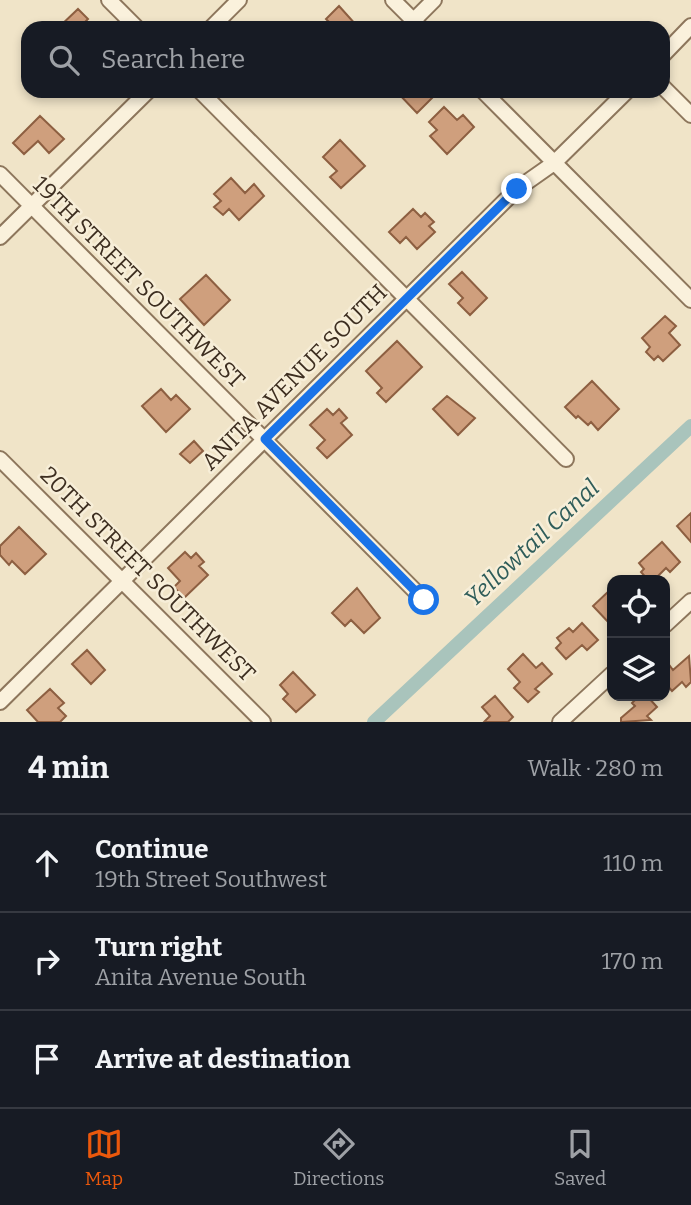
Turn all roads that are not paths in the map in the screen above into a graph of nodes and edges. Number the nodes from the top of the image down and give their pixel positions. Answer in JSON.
{"nodes":[{"id":1,"x":109,"y":0,"type":"edge"},
{"id":2,"x":239,"y":0,"type":"edge"},
{"id":3,"x":393,"y":0,"type":"edge"},
{"id":4,"x":434,"y":0,"type":"edge"},
{"id":5,"x":130,"y":21,"type":"edge"},
{"id":6,"x":218,"y":21,"type":"edge"},
{"id":7,"x":414,"y":21,"type":"edge"},
{"id":8,"x":419,"y":21,"type":"edge"},
{"id":9,"x":691,"y":26,"type":"edge"},
{"id":10,"x":670,"y":48,"type":"edge"},
{"id":11,"x":670,"y":94,"type":"edge"},
{"id":12,"x":141,"y":98,"type":"edge"},
{"id":13,"x":207,"y":98,"type":"edge"},
{"id":14,"x":490,"y":98,"type":"edge"},
{"id":15,"x":620,"y":98,"type":"edge"},
{"id":16,"x":691,"y":115,"type":"edge"},
{"id":17,"x":554,"y":163,"type":"junction"},
{"id":18,"x":0,"y":174,"type":"edge"},
{"id":19,"x":31,"y":207,"type":"junction"},
{"id":20,"x":0,"y":237,"type":"edge"},
{"id":21,"x":405,"y":298,"type":"junction"},
{"id":22,"x":691,"y":300,"type":"edge"},
{"id":23,"x":265,"y":439,"type":"junction"},
{"id":24,"x":0,"y":459,"type":"edge"},
{"id":25,"x":566,"y":459,"type":"dead end"},
{"id":26,"x":122,"y":580,"type":"junction"},
{"id":27,"x":424,"y":600,"type":"dead end"},
{"id":28,"x":691,"y":601,"type":"edge"},
{"id":29,"x":670,"y":620,"type":"edge"},
{"id":30,"x":607,"y":679,"type":"edge"},
{"id":31,"x":0,"y":702,"type":"edge"},
{"id":32,"x":263,"y":722,"type":"edge"},
{"id":33,"x":561,"y":722,"type":"edge"}],
"edges":[{"from":1,"to":5,"type":"street"},
{"from":2,"to":6,"type":"street"},
{"from":3,"to":7,"type":"street"},
{"from":4,"to":8,"type":"street"},
{"from":9,"to":10,"type":"street"},
{"from":11,"to":16,"type":"street"},
{"from":12,"to":19,"type":"street"},
{"from":13,"to":21,"type":"street"},
{"from":14,"to":17,"type":"street"},
{"from":15,"to":17,"type":"street","name":"ANITA AVENUE SOUTH"},
{"from":17,"to":21,"type":"street","name":"ANITA AVENUE SOUTH"},
{"from":17,"to":22,"type":"street"},
{"from":18,"to":19,"type":"street","name":"19TH STREET SOUTHWEST"},
{"from":19,"to":20,"type":"street"},
{"from":19,"to":23,"type":"street","name":"19TH STREET SOUTHWEST"},
{"from":21,"to":23,"type":"street","name":"ANITA AVENUE SOUTH"},
{"from":21,"to":25,"type":"street"},
{"from":23,"to":26,"type":"street","name":"ANITA AVENUE SOUTH"},
{"from":23,"to":27,"type":"street","name":"19TH STREET SOUTHWEST"},
{"from":24,"to":26,"type":"street","name":"20TH STREET SOUTHWEST"},
{"from":26,"to":31,"type":"street","name":"ANITA AVENUE SOUTH"},
{"from":26,"to":32,"type":"street","name":"20TH STREET SOUTHWEST"},
{"from":28,"to":29,"type":"street"},
{"from":30,"to":33,"type":"street"}]}
